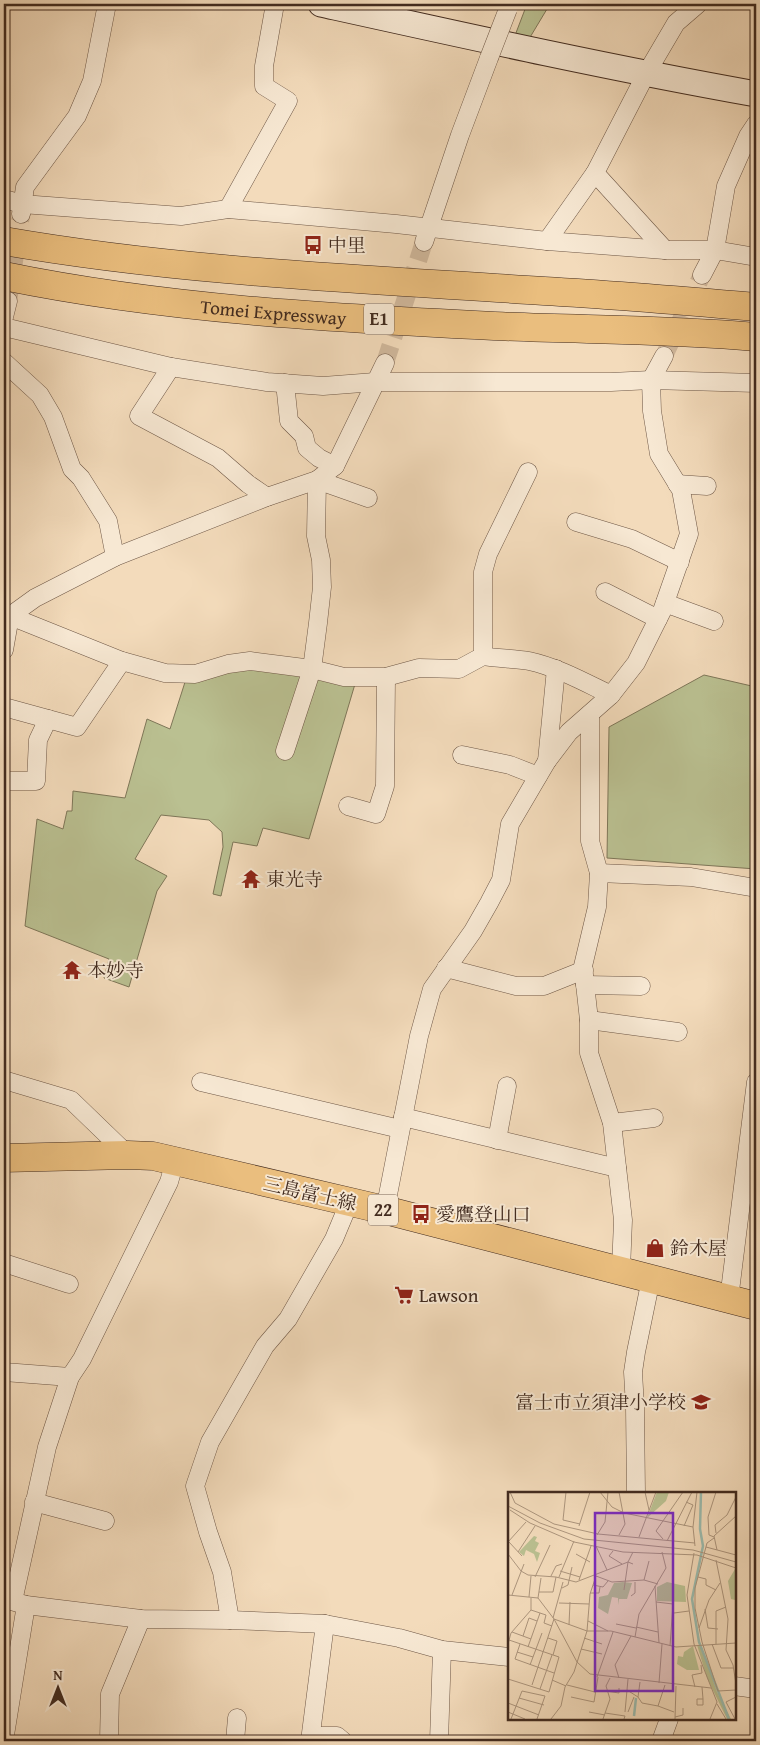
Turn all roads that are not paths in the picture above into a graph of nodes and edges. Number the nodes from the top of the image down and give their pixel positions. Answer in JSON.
{"nodes":[{"id":1,"x":107,"y":4,"type":"edge"},
{"id":2,"x":275,"y":4,"type":"edge"},
{"id":3,"x":321,"y":4,"type":"edge"},
{"id":4,"x":698,"y":4,"type":"edge"},
{"id":5,"x":509,"y":6,"type":"edge"},
{"id":6,"x":646,"y":74,"type":"junction"},
{"id":7,"x":756,"y":94,"type":"edge"},
{"id":8,"x":756,"y":124,"type":"edge"},
{"id":9,"x":595,"y":173,"type":"junction"},
{"id":10,"x":4,"y":200,"type":"edge"},
{"id":11,"x":228,"y":209,"type":"junction"},
{"id":12,"x":22,"y":210,"type":"junction"},
{"id":13,"x":426,"y":235,"type":"junction"},
{"id":14,"x":4,"y":241,"type":"edge"},
{"id":15,"x":547,"y":241,"type":"junction"},
{"id":16,"x":665,"y":250,"type":"junction"},
{"id":17,"x":715,"y":250,"type":"junction"},
{"id":18,"x":756,"y":257,"type":"edge"},
{"id":19,"x":702,"y":275,"type":"tunnel mouth"},
{"id":20,"x":5,"y":298,"type":"edge"},
{"id":21,"x":756,"y":307,"type":"edge"},
{"id":22,"x":4,"y":327,"type":"edge"},
{"id":23,"x":756,"y":337,"type":"edge"},
{"id":24,"x":664,"y":356,"type":"tunnel mouth"},
{"id":25,"x":4,"y":362,"type":"edge"},
{"id":26,"x":385,"y":363,"type":"tunnel mouth"},
{"id":27,"x":171,"y":367,"type":"junction"},
{"id":28,"x":651,"y":380,"type":"junction"},
{"id":29,"x":375,"y":382,"type":"junction"},
{"id":30,"x":285,"y":383,"type":"junction"},
{"id":31,"x":756,"y":383,"type":"edge"},
{"id":32,"x":335,"y":466,"type":"junction"},
{"id":33,"x":528,"y":472,"type":"dead end"},
{"id":34,"x":317,"y":480,"type":"junction"},
{"id":35,"x":677,"y":484,"type":"junction"},
{"id":36,"x":707,"y":486,"type":"dead end"},
{"id":37,"x":267,"y":497,"type":"junction"},
{"id":38,"x":368,"y":498,"type":"dead end"},
{"id":39,"x":576,"y":522,"type":"dead end"},
{"id":40,"x":115,"y":557,"type":"junction"},
{"id":41,"x":680,"y":562,"type":"junction"},
{"id":42,"x":605,"y":592,"type":"dead end"},
{"id":43,"x":662,"y":611,"type":"junction"},
{"id":44,"x":7,"y":617,"type":"edge"},
{"id":45,"x":714,"y":622,"type":"dead end"},
{"id":46,"x":4,"y":650,"type":"edge"},
{"id":47,"x":482,"y":656,"type":"junction"},
{"id":48,"x":122,"y":661,"type":"junction"},
{"id":49,"x":312,"y":669,"type":"junction"},
{"id":50,"x":556,"y":669,"type":"junction"},
{"id":51,"x":386,"y":677,"type":"junction"},
{"id":52,"x":611,"y":695,"type":"junction"},
{"id":53,"x":4,"y":707,"type":"edge"},
{"id":54,"x":590,"y":714,"type":"junction"},
{"id":55,"x":48,"y":719,"type":"junction"},
{"id":56,"x":285,"y":751,"type":"dead end"},
{"id":57,"x":462,"y":755,"type":"dead end"},
{"id":58,"x":543,"y":768,"type":"junction"},
{"id":59,"x":4,"y":782,"type":"edge"},
{"id":60,"x":348,"y":806,"type":"dead end"},
{"id":61,"x":599,"y":873,"type":"junction"},
{"id":62,"x":756,"y":888,"type":"edge"},
{"id":63,"x":446,"y":968,"type":"junction"},
{"id":64,"x":584,"y":978,"type":"junction"},
{"id":65,"x":640,"y":986,"type":"dead end"},
{"id":66,"x":589,"y":1020,"type":"junction"},
{"id":67,"x":678,"y":1032,"type":"dead end"},
{"id":68,"x":4,"y":1080,"type":"edge"},
{"id":69,"x":201,"y":1082,"type":"dead end"},
{"id":70,"x":756,"y":1082,"type":"edge"},
{"id":71,"x":507,"y":1086,"type":"dead end"},
{"id":72,"x":654,"y":1118,"type":"dead end"},
{"id":73,"x":401,"y":1123,"type":"junction"},
{"id":74,"x":612,"y":1123,"type":"junction"},
{"id":75,"x":496,"y":1140,"type":"junction"},
{"id":76,"x":128,"y":1154,"type":"junction"},
{"id":77,"x":4,"y":1158,"type":"edge"},
{"id":78,"x":175,"y":1161,"type":"junction"},
{"id":79,"x":617,"y":1168,"type":"junction"},
{"id":80,"x":349,"y":1203,"type":"junction"},
{"id":81,"x":385,"y":1210,"type":"junction"},
{"id":82,"x":4,"y":1264,"type":"edge"},
{"id":83,"x":621,"y":1270,"type":"junction"},
{"id":84,"x":651,"y":1279,"type":"junction"},
{"id":85,"x":69,"y":1284,"type":"dead end"},
{"id":86,"x":729,"y":1299,"type":"junction"},
{"id":87,"x":756,"y":1306,"type":"edge"},
{"id":88,"x":4,"y":1372,"type":"edge"},
{"id":89,"x":70,"y":1378,"type":"junction"},
{"id":90,"x":636,"y":1492,"type":"edge"},
{"id":91,"x":34,"y":1502,"type":"junction"},
{"id":92,"x":105,"y":1521,"type":"dead end"},
{"id":93,"x":14,"y":1602,"type":"edge"},
{"id":94,"x":141,"y":1620,"type":"junction"},
{"id":95,"x":230,"y":1620,"type":"junction"},
{"id":96,"x":326,"y":1624,"type":"junction"},
{"id":97,"x":442,"y":1650,"type":"junction"},
{"id":98,"x":508,"y":1657,"type":"edge"},
{"id":99,"x":735,"y":1686,"type":"edge"},
{"id":100,"x":756,"y":1689,"type":"edge"},
{"id":101,"x":237,"y":1718,"type":"dead end"},
{"id":102,"x":669,"y":1720,"type":"edge"},
{"id":103,"x":311,"y":1738,"type":"edge"},
{"id":104,"x":4,"y":1741,"type":"edge"},
{"id":105,"x":110,"y":1741,"type":"edge"},
{"id":106,"x":235,"y":1741,"type":"edge"},
{"id":107,"x":343,"y":1741,"type":"edge"},
{"id":108,"x":439,"y":1741,"type":"edge"},
{"id":109,"x":662,"y":1741,"type":"edge"}],
"edges":[{"from":1,"to":12,"type":"street"},
{"from":2,"to":11,"type":"street"},
{"from":3,"to":6,"type":"street"},
{"from":4,"to":6,"type":"street"},
{"from":5,"to":13,"type":"street","bridge":true},
{"from":6,"to":7,"type":"street"},
{"from":6,"to":9,"type":"street"},
{"from":8,"to":17,"type":"street"},
{"from":9,"to":15,"type":"street"},
{"from":9,"to":16,"type":"street"},
{"from":10,"to":12,"type":"street"},
{"from":11,"to":12,"type":"street"},
{"from":11,"to":13,"type":"street"},
{"from":13,"to":15,"type":"street"},
{"from":14,"to":21,"type":"main road","name":"Tomei Expressway","number":"E1"},
{"from":15,"to":16,"type":"street"},
{"from":16,"to":17,"type":"street"},
{"from":17,"to":18,"type":"street"},
{"from":17,"to":19,"type":"street"},
{"from":20,"to":23,"type":"main road","name":"Tomei Expressway","number":"E1"},
{"from":22,"to":27,"type":"street"},
{"from":24,"to":28,"type":"street"},
{"from":25,"to":40,"type":"street"},
{"from":26,"to":29,"type":"street"},
{"from":27,"to":30,"type":"street"},
{"from":27,"to":37,"type":"street"},
{"from":28,"to":29,"type":"street"},
{"from":28,"to":31,"type":"street"},
{"from":28,"to":35,"type":"street"},
{"from":29,"to":30,"type":"street"},
{"from":29,"to":32,"type":"street"},
{"from":30,"to":32,"type":"street"},
{"from":32,"to":34,"type":"street"},
{"from":33,"to":47,"type":"street"},
{"from":34,"to":37,"type":"street"},
{"from":34,"to":38,"type":"street"},
{"from":34,"to":49,"type":"street"},
{"from":35,"to":36,"type":"street"},
{"from":35,"to":41,"type":"street"},
{"from":37,"to":40,"type":"street"},
{"from":39,"to":41,"type":"street"},
{"from":40,"to":44,"type":"street"},
{"from":41,"to":43,"type":"street"},
{"from":42,"to":43,"type":"street"},
{"from":43,"to":45,"type":"street"},
{"from":43,"to":52,"type":"street"},
{"from":44,"to":46,"type":"street"},
{"from":44,"to":48,"type":"street"},
{"from":47,"to":50,"type":"street"},
{"from":47,"to":51,"type":"street"},
{"from":48,"to":49,"type":"street"},
{"from":48,"to":55,"type":"street"},
{"from":49,"to":51,"type":"street"},
{"from":49,"to":56,"type":"street"},
{"from":50,"to":52,"type":"street"},
{"from":50,"to":58,"type":"street"},
{"from":51,"to":60,"type":"street"},
{"from":52,"to":54,"type":"street"},
{"from":53,"to":55,"type":"street"},
{"from":54,"to":58,"type":"street"},
{"from":54,"to":61,"type":"street"},
{"from":55,"to":59,"type":"street"},
{"from":57,"to":58,"type":"street"},
{"from":58,"to":63,"type":"street"},
{"from":61,"to":62,"type":"street"},
{"from":61,"to":64,"type":"street"},
{"from":63,"to":64,"type":"street"},
{"from":63,"to":73,"type":"street"},
{"from":64,"to":65,"type":"street"},
{"from":64,"to":66,"type":"street"},
{"from":66,"to":67,"type":"street"},
{"from":66,"to":74,"type":"street"},
{"from":68,"to":76,"type":"street"},
{"from":69,"to":73,"type":"street"},
{"from":70,"to":86,"type":"street"},
{"from":71,"to":75,"type":"street"},
{"from":72,"to":74,"type":"street"},
{"from":73,"to":75,"type":"street"},
{"from":73,"to":81,"type":"street"},
{"from":74,"to":79,"type":"street"},
{"from":75,"to":79,"type":"street"},
{"from":76,"to":77,"type":"main road","name":"三島富士線","number":"22"},
{"from":76,"to":78,"type":"main road","name":"三島富士線","number":"22"},
{"from":78,"to":80,"type":"main road","name":"三島富士線","number":"22"},
{"from":78,"to":89,"type":"street"},
{"from":79,"to":83,"type":"street"},
{"from":80,"to":81,"type":"main road","name":"三島富士線","number":"22"},
{"from":80,"to":95,"type":"street"},
{"from":81,"to":83,"type":"main road","name":"三島富士線","number":"22"},
{"from":82,"to":85,"type":"street"},
{"from":83,"to":84,"type":"main road","name":"三島富士線","number":"22"},
{"from":84,"to":86,"type":"main road","name":"三島富士線","number":"22"},
{"from":84,"to":90,"type":"street"},
{"from":86,"to":87,"type":"main road","name":"三島富士線","number":"22"},
{"from":88,"to":89,"type":"street"},
{"from":89,"to":91,"type":"street"},
{"from":91,"to":92,"type":"street"},
{"from":91,"to":93,"type":"street"},
{"from":93,"to":94,"type":"street"},
{"from":93,"to":104,"type":"street"},
{"from":94,"to":95,"type":"street"},
{"from":94,"to":105,"type":"street"},
{"from":95,"to":96,"type":"street"},
{"from":96,"to":97,"type":"street"},
{"from":96,"to":103,"type":"street"},
{"from":97,"to":98,"type":"street"},
{"from":97,"to":108,"type":"street"},
{"from":99,"to":100,"type":"street"},
{"from":101,"to":106,"type":"street"},
{"from":102,"to":109,"type":"street"},
{"from":103,"to":107,"type":"street"}]}
